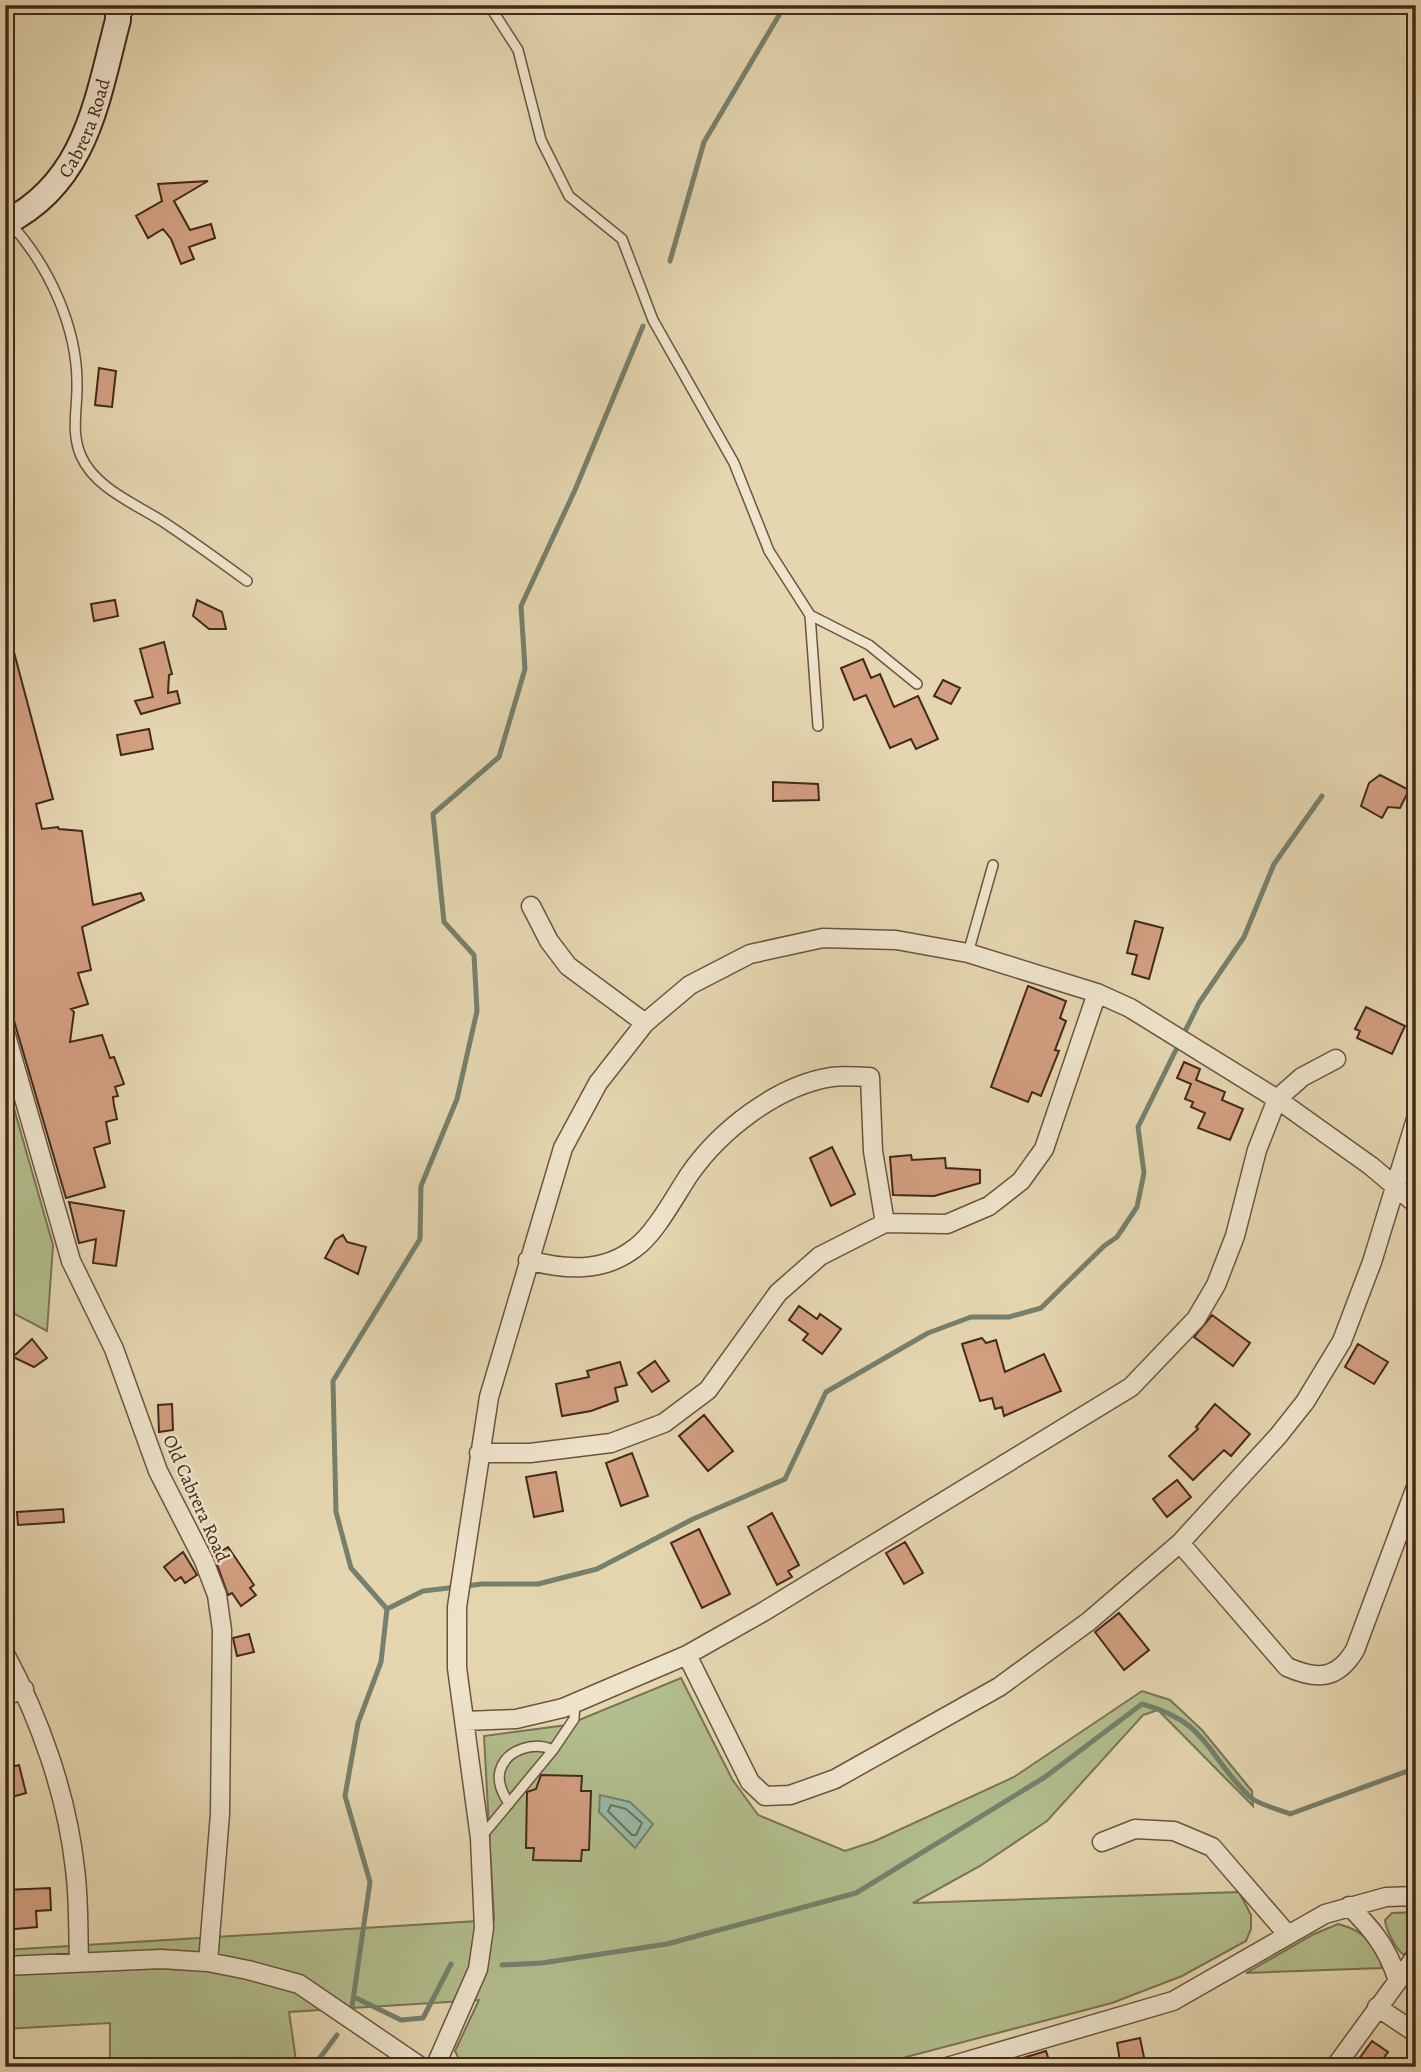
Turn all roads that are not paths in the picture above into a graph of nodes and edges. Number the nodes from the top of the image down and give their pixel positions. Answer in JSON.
{"nodes":[{"id":1,"x":489,"y":5,"type":"edge"},
{"id":2,"x":124,"y":10,"type":"edge"},
{"id":3,"x":7,"y":222,"type":"edge"},
{"id":4,"x":247,"y":580,"type":"dead end"},
{"id":5,"x":810,"y":615,"type":"junction"},
{"id":6,"x":917,"y":684,"type":"dead end"},
{"id":7,"x":818,"y":726,"type":"dead end"},
{"id":8,"x":993,"y":865,"type":"dead end"},
{"id":9,"x":531,"y":906,"type":"dead end"},
{"id":10,"x":968,"y":953,"type":"junction"},
{"id":11,"x":1097,"y":993,"type":"junction"},
{"id":12,"x":645,"y":1023,"type":"junction"},
{"id":13,"x":5,"y":1032,"type":"edge"},
{"id":14,"x":1336,"y":1059,"type":"dead end"},
{"id":15,"x":1277,"y":1099,"type":"junction"},
{"id":16,"x":1416,"y":1119,"type":"edge"},
{"id":17,"x":1396,"y":1185,"type":"junction"},
{"id":18,"x":1416,"y":1204,"type":"edge"},
{"id":19,"x":885,"y":1223,"type":"junction"},
{"id":20,"x":5,"y":1233,"type":"edge"},
{"id":21,"x":528,"y":1260,"type":"junction"},
{"id":22,"x":6,"y":1271,"type":"edge"},
{"id":23,"x":479,"y":1453,"type":"junction"},
{"id":24,"x":1416,"y":1487,"type":"edge"},
{"id":25,"x":1180,"y":1543,"type":"junction"},
{"id":26,"x":5,"y":1654,"type":"edge"},
{"id":27,"x":687,"y":1655,"type":"junction"},
{"id":28,"x":24,"y":1689,"type":"junction"},
{"id":29,"x":5,"y":1696,"type":"edge"},
{"id":30,"x":575,"y":1703,"type":"junction"},
{"id":31,"x":465,"y":1721,"type":"junction"},
{"id":32,"x":553,"y":1750,"type":"junction"},
{"id":33,"x":509,"y":1804,"type":"junction"},
{"id":34,"x":480,"y":1838,"type":"junction"},
{"id":35,"x":1102,"y":1842,"type":"dead end"},
{"id":36,"x":1416,"y":1896,"type":"edge"},
{"id":37,"x":1349,"y":1906,"type":"junction"},
{"id":38,"x":1288,"y":1935,"type":"junction"},
{"id":39,"x":1416,"y":1955,"type":"edge"},
{"id":40,"x":79,"y":1961,"type":"junction"},
{"id":41,"x":208,"y":1962,"type":"junction"},
{"id":42,"x":5,"y":1966,"type":"edge"},
{"id":43,"x":1397,"y":1979,"type":"junction"},
{"id":44,"x":1377,"y":2007,"type":"junction"},
{"id":45,"x":1416,"y":2033,"type":"edge"},
{"id":46,"x":421,"y":2067,"type":"edge"},
{"id":47,"x":435,"y":2067,"type":"edge"},
{"id":48,"x":947,"y":2067,"type":"edge"},
{"id":49,"x":1335,"y":2067,"type":"edge"}],
"edges":[{"from":1,"to":5,"type":"lane"},
{"from":2,"to":3,"type":"main road","name":"Cabrera Road"},
{"from":3,"to":4,"type":"lane"},
{"from":5,"to":6,"type":"lane"},
{"from":5,"to":7,"type":"lane"},
{"from":8,"to":10,"type":"lane"},
{"from":9,"to":12,"type":"street"},
{"from":10,"to":11,"type":"street"},
{"from":10,"to":12,"type":"street"},
{"from":11,"to":15,"type":"street"},
{"from":11,"to":19,"type":"street"},
{"from":12,"to":21,"type":"street"},
{"from":13,"to":41,"type":"street","name":"Old Cabrera Road"},
{"from":14,"to":15,"type":"street"},
{"from":15,"to":17,"type":"street"},
{"from":15,"to":27,"type":"street"},
{"from":16,"to":17,"type":"street"},
{"from":17,"to":18,"type":"street"},
{"from":17,"to":25,"type":"street"},
{"from":19,"to":21,"type":"street"},
{"from":19,"to":23,"type":"street"},
{"from":20,"to":22,"type":"lane"},
{"from":21,"to":23,"type":"street"},
{"from":23,"to":31,"type":"street"},
{"from":24,"to":25,"type":"street"},
{"from":25,"to":27,"type":"street"},
{"from":26,"to":28,"type":"street"},
{"from":27,"to":30,"type":"street"},
{"from":28,"to":29,"type":"street"},
{"from":28,"to":40,"type":"street"},
{"from":30,"to":31,"type":"street"},
{"from":30,"to":32,"type":"lane"},
{"from":31,"to":34,"type":"street"},
{"from":32,"to":33,"type":"lane"},
{"from":32,"to":33,"type":"lane"},
{"from":33,"to":34,"type":"lane"},
{"from":34,"to":47,"type":"street"},
{"from":35,"to":38,"type":"street"},
{"from":36,"to":37,"type":"street"},
{"from":37,"to":38,"type":"street"},
{"from":37,"to":43,"type":"street"},
{"from":38,"to":48,"type":"street"},
{"from":39,"to":43,"type":"street"},
{"from":40,"to":41,"type":"street"},
{"from":40,"to":42,"type":"street"},
{"from":41,"to":46,"type":"street"},
{"from":43,"to":44,"type":"street"},
{"from":44,"to":45,"type":"street"},
{"from":44,"to":49,"type":"street"}]}
